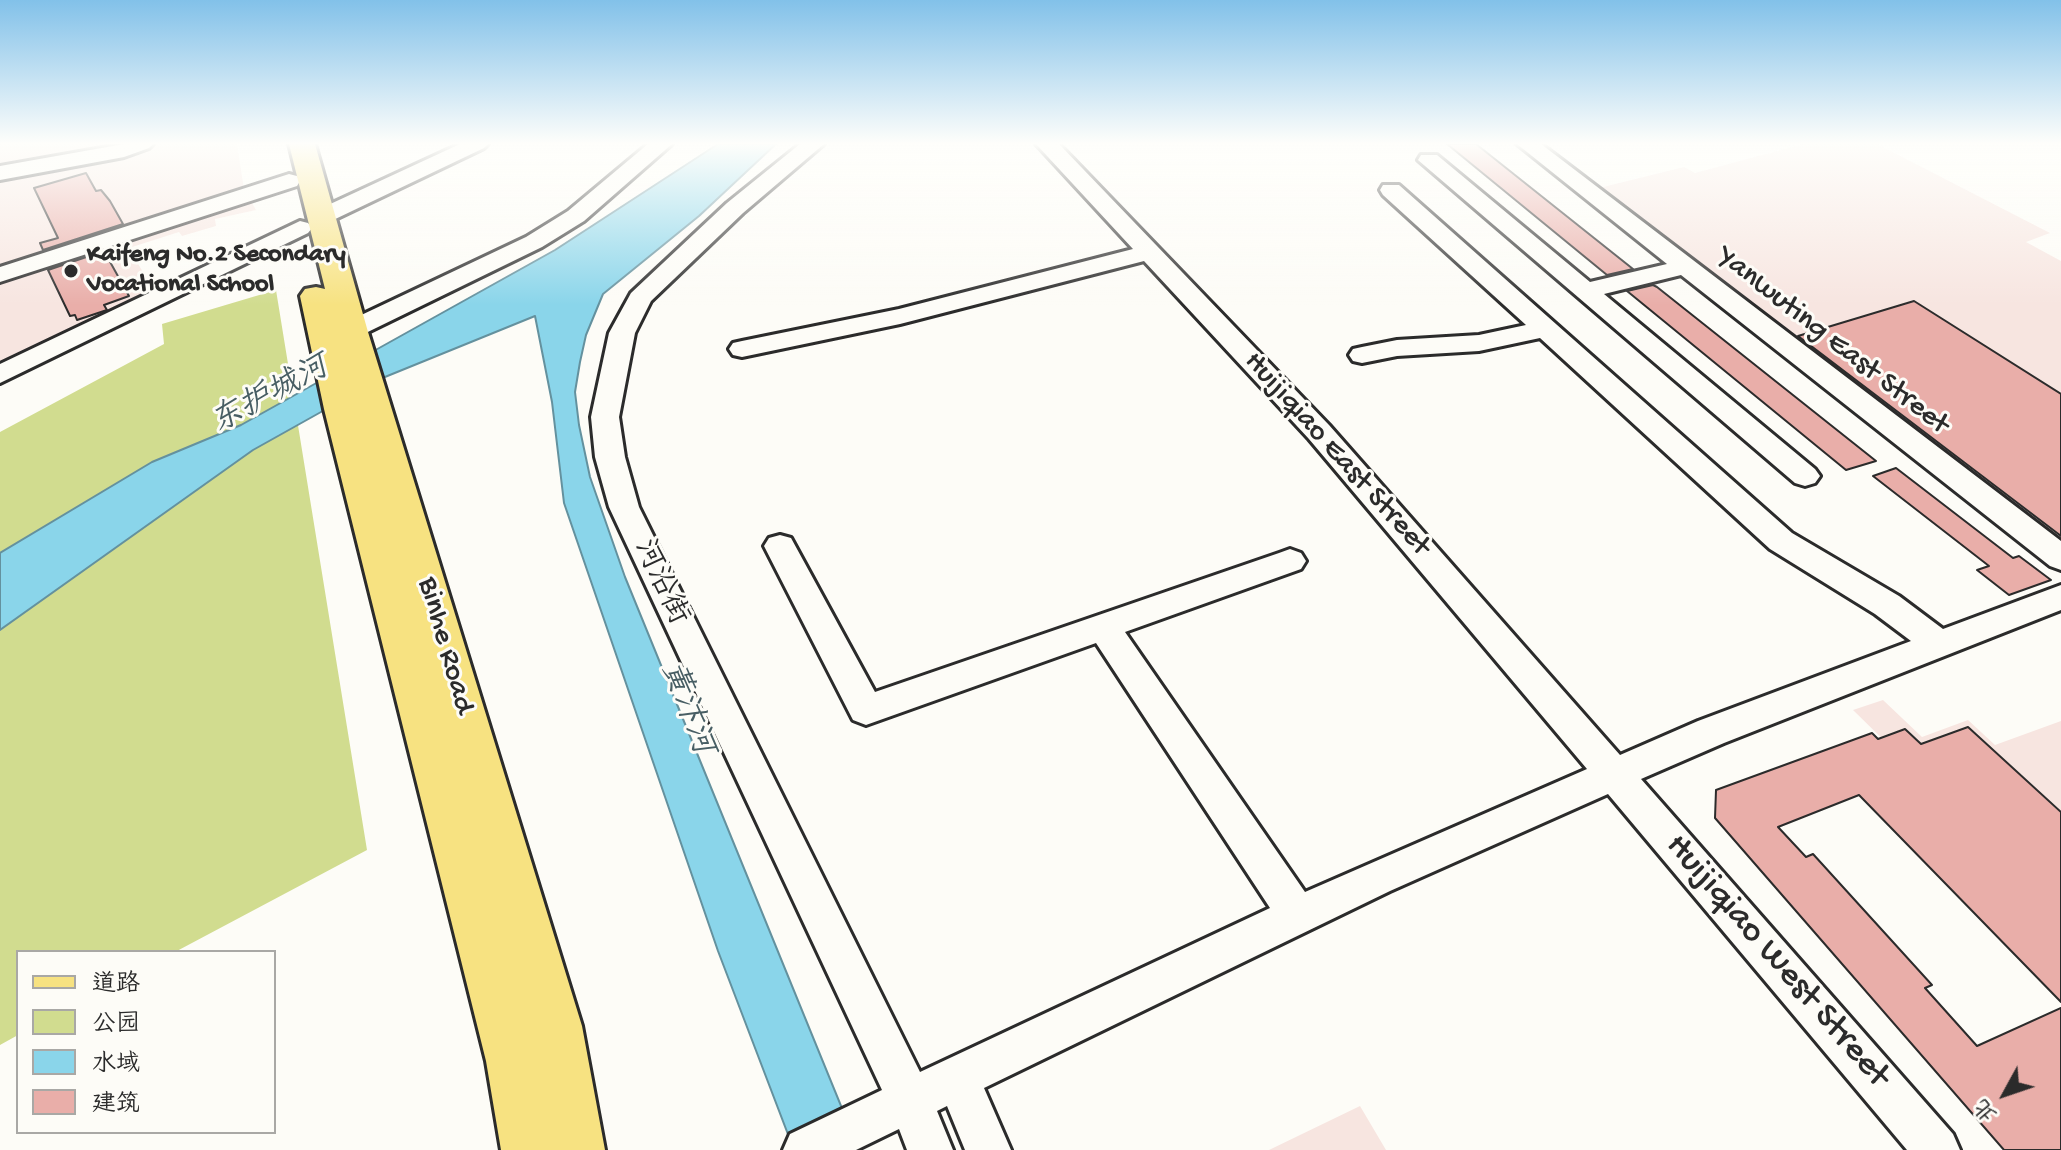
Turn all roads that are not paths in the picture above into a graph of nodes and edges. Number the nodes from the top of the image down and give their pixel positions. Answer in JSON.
{"nodes":[{"id":1,"x":238,"y":198,"type":"edge"},
{"id":2,"x":298,"y":198,"type":"edge"},
{"id":3,"x":308,"y":198,"type":"edge"},
{"id":4,"x":364,"y":198,"type":"edge"},
{"id":5,"x":598,"y":198,"type":"edge"},
{"id":6,"x":748,"y":198,"type":"edge"},
{"id":7,"x":1098,"y":198,"type":"edge"},
{"id":8,"x":1400,"y":198,"type":"edge"},
{"id":9,"x":1474,"y":198,"type":"edge"},
{"id":10,"x":1597,"y":198,"type":"edge"},
{"id":11,"x":311,"y":223,"type":"junction"},
{"id":12,"x":1150,"y":252,"type":"junction"},
{"id":13,"x":1685,"y":267,"type":"junction"},
{"id":14,"x":0,"y":275,"type":"edge"},
{"id":15,"x":1585,"y":291,"type":"junction"},
{"id":16,"x":1546,"y":329,"type":"junction"},
{"id":17,"x":342,"y":347,"type":"junction"},
{"id":18,"x":742,"y":349,"type":"dead end"},
{"id":19,"x":1362,"y":355,"type":"dead end"},
{"id":20,"x":0,"y":375,"type":"edge"},
{"id":21,"x":355,"y":402,"type":"junction"},
{"id":22,"x":1805,"y":476,"type":"dead end"},
{"id":23,"x":780,"y":546,"type":"dead end"},
{"id":24,"x":2061,"y":558,"type":"edge"},
{"id":25,"x":1290,"y":561,"type":"dead end"},
{"id":26,"x":2061,"y":597,"type":"edge"},
{"id":27,"x":1103,"y":627,"type":"junction"},
{"id":28,"x":1940,"y":644,"type":"junction"},
{"id":29,"x":1616,"y":774,"type":"junction"},
{"id":30,"x":1298,"y":915,"type":"junction"},
{"id":31,"x":957,"y":1077,"type":"junction"},
{"id":32,"x":895,"y":1107,"type":"junction"},
{"id":33,"x":530,"y":1150,"type":"edge"},
{"id":34,"x":576,"y":1150,"type":"edge"},
{"id":35,"x":806,"y":1150,"type":"edge"},
{"id":36,"x":930,"y":1150,"type":"edge"},
{"id":37,"x":988,"y":1150,"type":"edge"},
{"id":38,"x":1937,"y":1150,"type":"edge"}],
"edges":[{"from":1,"to":14,"type":"street"},
{"from":2,"to":11,"type":"main road","name":"Binhe Road"},
{"from":3,"to":11,"type":"main road","name":"Binhe Road"},
{"from":4,"to":11,"type":"street"},
{"from":5,"to":17,"type":"street"},
{"from":6,"to":32,"type":"street","name":"河沿街"},
{"from":7,"to":12,"type":"street","name":"Huijiqiao East Street"},
{"from":8,"to":16,"type":"street"},
{"from":9,"to":15,"type":"street"},
{"from":10,"to":13,"type":"street","name":"Yanwuting East Street"},
{"from":11,"to":17,"type":"main road","name":"Binhe Road"},
{"from":11,"to":20,"type":"street"},
{"from":12,"to":18,"type":"street"},
{"from":12,"to":29,"type":"street","name":"Huijiqiao East Street"},
{"from":13,"to":15,"type":"street"},
{"from":13,"to":24,"type":"street","name":"Yanwuting East Street"},
{"from":15,"to":22,"type":"street"},
{"from":16,"to":19,"type":"street"},
{"from":16,"to":28,"type":"street"},
{"from":17,"to":21,"type":"main road","name":"Binhe Road"},
{"from":21,"to":33,"type":"main road","name":"Binhe Road"},
{"from":21,"to":34,"type":"main road","name":"Binhe Road"},
{"from":23,"to":27,"type":"street"},
{"from":25,"to":27,"type":"street"},
{"from":26,"to":28,"type":"street"},
{"from":27,"to":30,"type":"street"},
{"from":28,"to":29,"type":"street"},
{"from":29,"to":30,"type":"street"},
{"from":29,"to":38,"type":"street","name":"Huijiqiao West Street"},
{"from":30,"to":31,"type":"street"},
{"from":31,"to":32,"type":"street"},
{"from":31,"to":37,"type":"street"},
{"from":32,"to":35,"type":"street"},
{"from":32,"to":36,"type":"street","name":"河沿街"}]}
